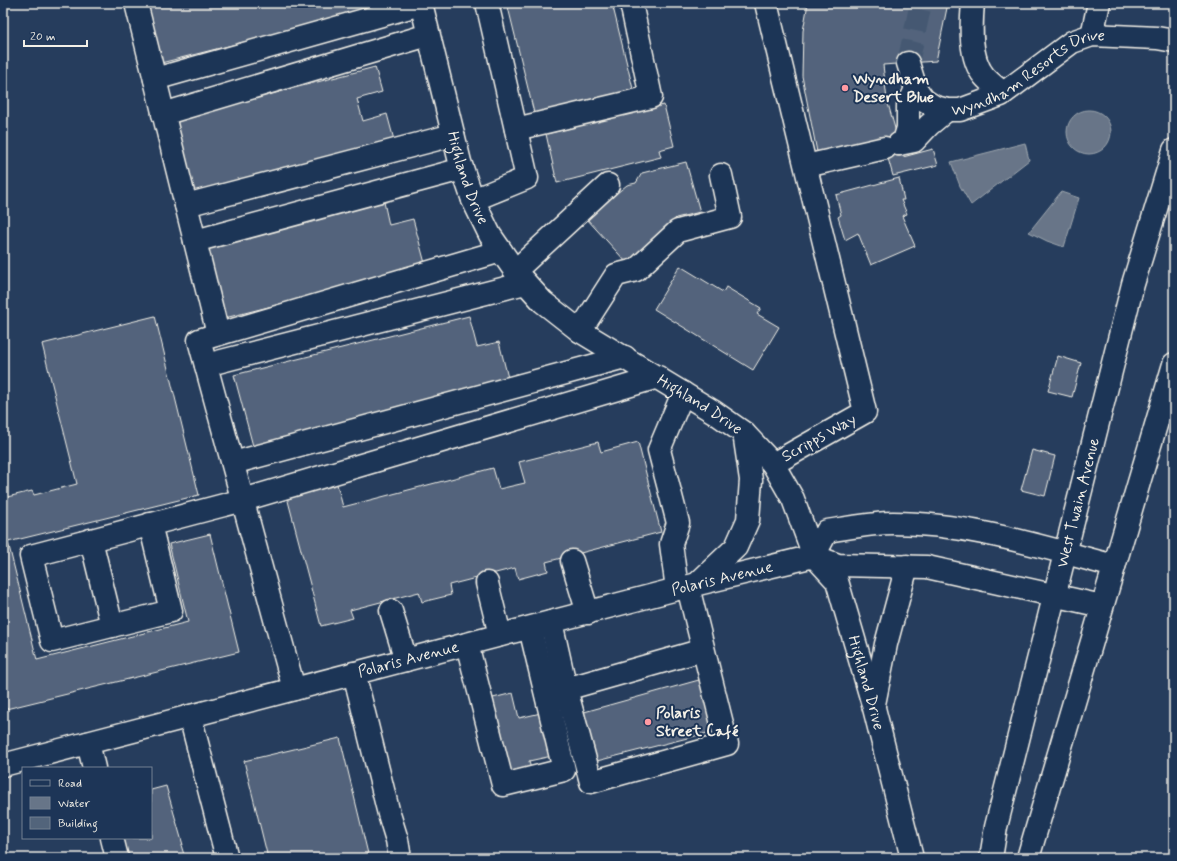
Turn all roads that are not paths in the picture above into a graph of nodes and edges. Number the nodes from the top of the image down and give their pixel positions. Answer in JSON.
{"nodes":[{"id":1,"x":136,"y":3,"type":"edge"},
{"id":2,"x":487,"y":3,"type":"edge"},
{"id":3,"x":631,"y":3,"type":"edge"},
{"id":4,"x":766,"y":3,"type":"edge"},
{"id":5,"x":973,"y":3,"type":"edge"},
{"id":6,"x":1099,"y":3,"type":"edge"},
{"id":7,"x":421,"y":4,"type":"edge"},
{"id":8,"x":428,"y":35,"type":"junction"},
{"id":9,"x":1092,"y":35,"type":"junction"},
{"id":10,"x":1174,"y":41,"type":"edge"},
{"id":11,"x":908,"y":63,"type":"tunnel mouth"},
{"id":12,"x":154,"y":79,"type":"junction"},
{"id":13,"x":916,"y":89,"type":"junction"},
{"id":14,"x":1003,"y":93,"type":"junction"},
{"id":15,"x":947,"y":110,"type":"junction"},
{"id":16,"x":163,"y":114,"type":"junction"},
{"id":17,"x":516,"y":129,"type":"junction"},
{"id":18,"x":453,"y":135,"type":"junction"},
{"id":19,"x":885,"y":148,"type":"dead end"},
{"id":20,"x":1174,"y":150,"type":"edge"},
{"id":21,"x":806,"y":166,"type":"junction"},
{"id":22,"x":462,"y":169,"type":"junction"},
{"id":23,"x":721,"y":175,"type":"dead end"},
{"id":24,"x":608,"y":185,"type":"dead end"},
{"id":25,"x":473,"y":200,"type":"junction"},
{"id":26,"x":186,"y":205,"type":"junction"},
{"id":27,"x":195,"y":240,"type":"junction"},
{"id":28,"x":501,"y":251,"type":"junction"},
{"id":29,"x":520,"y":277,"type":"junction"},
{"id":30,"x":580,"y":331,"type":"junction"},
{"id":31,"x":218,"y":334,"type":"junction"},
{"id":32,"x":624,"y":357,"type":"junction"},
{"id":33,"x":1174,"y":364,"type":"edge"},
{"id":34,"x":206,"y":365,"type":"junction"},
{"id":35,"x":658,"y":378,"type":"junction"},
{"id":36,"x":683,"y":393,"type":"junction"},
{"id":37,"x":744,"y":433,"type":"junction"},
{"id":38,"x":233,"y":463,"type":"junction"},
{"id":39,"x":773,"y":464,"type":"junction"},
{"id":40,"x":243,"y":500,"type":"junction"},
{"id":41,"x":150,"y":524,"type":"junction"},
{"id":42,"x":92,"y":540,"type":"junction"},
{"id":43,"x":1065,"y":553,"type":"junction"},
{"id":44,"x":814,"y":556,"type":"junction"},
{"id":45,"x":572,"y":560,"type":"dead end"},
{"id":46,"x":907,"y":566,"type":"junction"},
{"id":47,"x":1114,"y":566,"type":"junction"},
{"id":48,"x":487,"y":583,"type":"dead end"},
{"id":49,"x":687,"y":587,"type":"junction"},
{"id":50,"x":1055,"y":595,"type":"junction"},
{"id":51,"x":1102,"y":606,"type":"junction"},
{"id":52,"x":391,"y":611,"type":"dead end"},
{"id":53,"x":588,"y":613,"type":"junction"},
{"id":54,"x":551,"y":622,"type":"junction"},
{"id":55,"x":112,"y":626,"type":"junction"},
{"id":56,"x":530,"y":628,"type":"junction"},
{"id":57,"x":500,"y":635,"type":"junction"},
{"id":58,"x":467,"y":644,"type":"junction"},
{"id":59,"x":703,"y":650,"type":"junction"},
{"id":60,"x":406,"y":660,"type":"junction"},
{"id":61,"x":354,"y":674,"type":"junction"},
{"id":62,"x":294,"y":689,"type":"junction"},
{"id":63,"x":566,"y":689,"type":"junction"},
{"id":64,"x":874,"y":708,"type":"junction"},
{"id":65,"x":190,"y":716,"type":"junction"},
{"id":66,"x":88,"y":743,"type":"junction"},
{"id":67,"x":3,"y":765,"type":"edge"},
{"id":68,"x":94,"y":767,"type":"edge"},
{"id":69,"x":112,"y":839,"type":"edge"},
{"id":70,"x":117,"y":858,"type":"edge"},
{"id":71,"x":227,"y":858,"type":"edge"},
{"id":72,"x":400,"y":858,"type":"edge"},
{"id":73,"x":912,"y":858,"type":"edge"},
{"id":74,"x":991,"y":858,"type":"edge"},
{"id":75,"x":1028,"y":858,"type":"edge"}],
"edges":[{"from":1,"to":12,"type":"street"},
{"from":2,"to":17,"type":"street"},
{"from":3,"to":17,"type":"street"},
{"from":4,"to":21,"type":"street"},
{"from":5,"to":14,"type":"street"},
{"from":6,"to":9,"type":"street"},
{"from":7,"to":8,"type":"street","name":"Highland Drive"},
{"from":7,"to":12,"type":"street"},
{"from":8,"to":16,"type":"street"},
{"from":8,"to":18,"type":"street","name":"Highland Drive"},
{"from":9,"to":10,"type":"street","name":"Wyndham Resorts Drive"},
{"from":9,"to":14,"type":"street","name":"Wyndham Resorts Drive"},
{"from":11,"to":13,"type":"street","name":"Wyndham Resorts Drive"},
{"from":12,"to":16,"type":"street"},
{"from":13,"to":15,"type":"street","name":"Wyndham Resorts Drive"},
{"from":13,"to":15,"type":"street"},
{"from":14,"to":15,"type":"street","name":"Wyndham Resorts Drive"},
{"from":16,"to":26,"type":"street"},
{"from":17,"to":25,"type":"street"},
{"from":18,"to":22,"type":"street","name":"Highland Drive"},
{"from":18,"to":26,"type":"street"},
{"from":19,"to":21,"type":"street"},
{"from":20,"to":43,"type":"street","name":"West Twain Avenue"},
{"from":21,"to":39,"type":"street","name":"Scripps Way"},
{"from":22,"to":25,"type":"street","name":"Highland Drive"},
{"from":22,"to":27,"type":"street"},
{"from":23,"to":30,"type":"street"},
{"from":24,"to":29,"type":"street"},
{"from":25,"to":28,"type":"street","name":"Highland Drive"},
{"from":26,"to":27,"type":"street"},
{"from":27,"to":31,"type":"street"},
{"from":28,"to":29,"type":"street","name":"Highland Drive"},
{"from":28,"to":31,"type":"street"},
{"from":29,"to":30,"type":"street","name":"Highland Drive"},
{"from":29,"to":34,"type":"street"},
{"from":30,"to":32,"type":"street","name":"Highland Drive"},
{"from":31,"to":34,"type":"street"},
{"from":32,"to":35,"type":"street","name":"Highland Drive"},
{"from":32,"to":38,"type":"street"},
{"from":33,"to":47,"type":"street"},
{"from":34,"to":38,"type":"street"},
{"from":35,"to":36,"type":"street","name":"Highland Drive"},
{"from":35,"to":40,"type":"street"},
{"from":36,"to":37,"type":"street","name":"Highland Drive"},
{"from":36,"to":49,"type":"street"},
{"from":37,"to":39,"type":"street","name":"Highland Drive"},
{"from":37,"to":49,"type":"street"},
{"from":38,"to":40,"type":"street"},
{"from":39,"to":44,"type":"street","name":"Highland Drive"},
{"from":40,"to":41,"type":"street"},
{"from":40,"to":62,"type":"street"},
{"from":41,"to":42,"type":"street"},
{"from":41,"to":55,"type":"street"},
{"from":42,"to":55,"type":"street"},
{"from":42,"to":55,"type":"street"},
{"from":43,"to":44,"type":"street"},
{"from":43,"to":47,"type":"street"},
{"from":43,"to":50,"type":"street","name":"West Twain Avenue"},
{"from":44,"to":46,"type":"street"},
{"from":44,"to":49,"type":"street","name":"Polaris Avenue"},
{"from":44,"to":64,"type":"street","name":"Highland Drive"},
{"from":45,"to":53,"type":"street"},
{"from":46,"to":50,"type":"street"},
{"from":46,"to":64,"type":"street"},
{"from":47,"to":51,"type":"street"},
{"from":48,"to":57,"type":"street"},
{"from":49,"to":53,"type":"street","name":"Polaris Avenue"},
{"from":49,"to":59,"type":"street"},
{"from":50,"to":51,"type":"street"},
{"from":50,"to":74,"type":"street","name":"West Twain Avenue"},
{"from":51,"to":75,"type":"street"},
{"from":52,"to":60,"type":"street"},
{"from":53,"to":54,"type":"street","name":"Polaris Avenue"},
{"from":54,"to":56,"type":"street","name":"Polaris Avenue"},
{"from":54,"to":63,"type":"street"},
{"from":56,"to":57,"type":"street","name":"Polaris Avenue"},
{"from":56,"to":58,"type":"street"},
{"from":57,"to":58,"type":"street","name":"Polaris Avenue"},
{"from":58,"to":60,"type":"street","name":"Polaris Avenue"},
{"from":59,"to":63,"type":"street"},
{"from":59,"to":63,"type":"street"},
{"from":60,"to":61,"type":"street","name":"Polaris Avenue"},
{"from":61,"to":62,"type":"street","name":"Polaris Avenue"},
{"from":61,"to":72,"type":"street"},
{"from":62,"to":65,"type":"street","name":"Polaris Avenue"},
{"from":64,"to":73,"type":"street","name":"Highland Drive"},
{"from":65,"to":66,"type":"street","name":"Polaris Avenue"},
{"from":65,"to":71,"type":"street"},
{"from":66,"to":67,"type":"street","name":"Polaris Avenue"},
{"from":66,"to":68,"type":"street"},
{"from":69,"to":70,"type":"street"}]}
